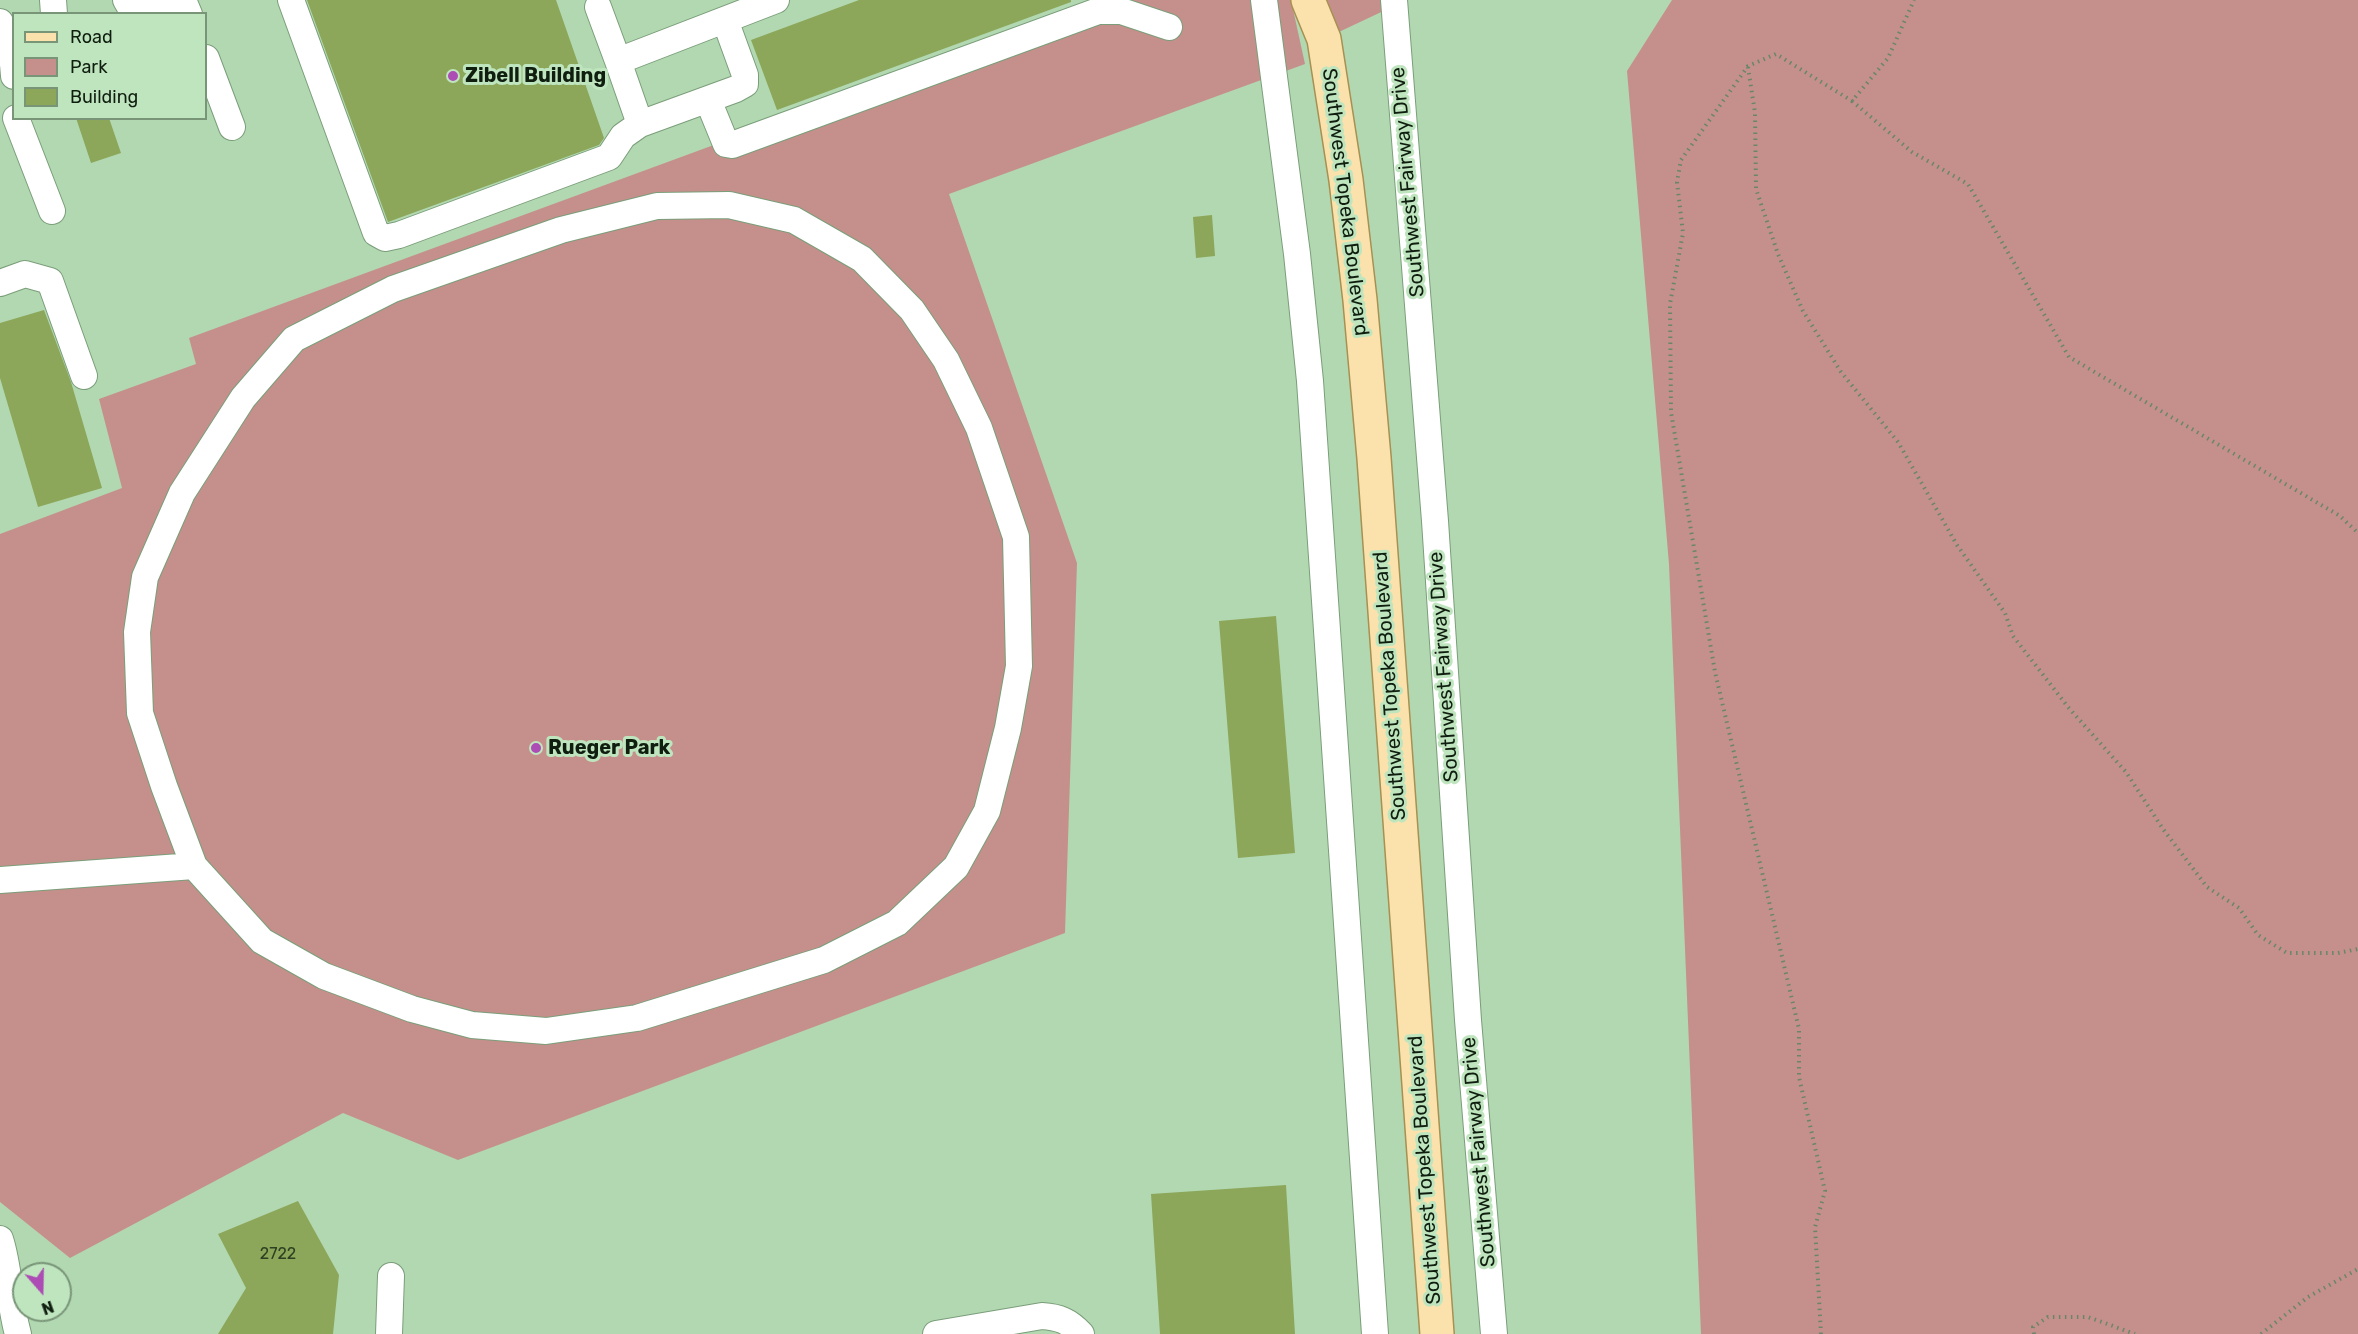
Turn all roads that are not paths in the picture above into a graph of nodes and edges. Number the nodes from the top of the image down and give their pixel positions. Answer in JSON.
{"nodes":[{"id":1,"x":126,"y":0,"type":"edge"},
{"id":2,"x":171,"y":0,"type":"edge"},
{"id":3,"x":291,"y":0,"type":"edge"},
{"id":4,"x":776,"y":0,"type":"edge"},
{"id":5,"x":1264,"y":0,"type":"edge"},
{"id":6,"x":1308,"y":0,"type":"edge"},
{"id":7,"x":1326,"y":0,"type":"edge"},
{"id":8,"x":1394,"y":0,"type":"edge"},
{"id":9,"x":604,"y":2,"type":"edge"},
{"id":10,"x":725,"y":20,"type":"junction"},
{"id":11,"x":1169,"y":27,"type":"dead end"},
{"id":12,"x":7,"y":35,"type":"edge"},
{"id":13,"x":1324,"y":39,"type":"junction"},
{"id":14,"x":12,"y":59,"type":"edge"},
{"id":15,"x":207,"y":61,"type":"edge"},
{"id":16,"x":618,"y":61,"type":"junction"},
{"id":17,"x":708,"y":100,"type":"junction"},
{"id":18,"x":17,"y":120,"type":"edge"},
{"id":19,"x":640,"y":124,"type":"junction"},
{"id":20,"x":232,"y":127,"type":"dead end"},
{"id":21,"x":52,"y":211,"type":"dead end"},
{"id":22,"x":0,"y":283,"type":"edge"},
{"id":23,"x":84,"y":376,"type":"dead end"},
{"id":24,"x":194,"y":866,"type":"junction"},
{"id":25,"x":0,"y":880,"type":"edge"},
{"id":26,"x":0,"y":1239,"type":"edge"},
{"id":27,"x":391,"y":1276,"type":"dead end"},
{"id":28,"x":18,"y":1334,"type":"edge"},
{"id":29,"x":389,"y":1334,"type":"edge"},
{"id":30,"x":936,"y":1334,"type":"edge"},
{"id":31,"x":1081,"y":1334,"type":"edge"},
{"id":32,"x":1375,"y":1334,"type":"edge"},
{"id":33,"x":1437,"y":1334,"type":"edge"},
{"id":34,"x":1494,"y":1334,"type":"edge"}],
"edges":[{"from":1,"to":2,"type":"street"},
{"from":3,"to":19,"type":"street"},
{"from":4,"to":10,"type":"street"},
{"from":5,"to":32,"type":"street"},
{"from":6,"to":13,"type":"main road","name":"Southwest Topeka Boulevard"},
{"from":7,"to":13,"type":"main road","name":"Southwest Topeka Boulevard"},
{"from":8,"to":34,"type":"street","name":"Southwest Fairway Drive"},
{"from":9,"to":16,"type":"street"},
{"from":10,"to":16,"type":"street"},
{"from":10,"to":17,"type":"street"},
{"from":11,"to":17,"type":"street"},
{"from":12,"to":14,"type":"street"},
{"from":13,"to":33,"type":"main road","name":"Southwest Topeka Boulevard"},
{"from":15,"to":20,"type":"street"},
{"from":16,"to":19,"type":"street"},
{"from":17,"to":19,"type":"street"},
{"from":18,"to":21,"type":"street"},
{"from":22,"to":23,"type":"street"},
{"from":24,"to":24,"type":"street"},
{"from":24,"to":25,"type":"street"},
{"from":26,"to":28,"type":"street"},
{"from":27,"to":29,"type":"street"},
{"from":30,"to":31,"type":"street"}]}
